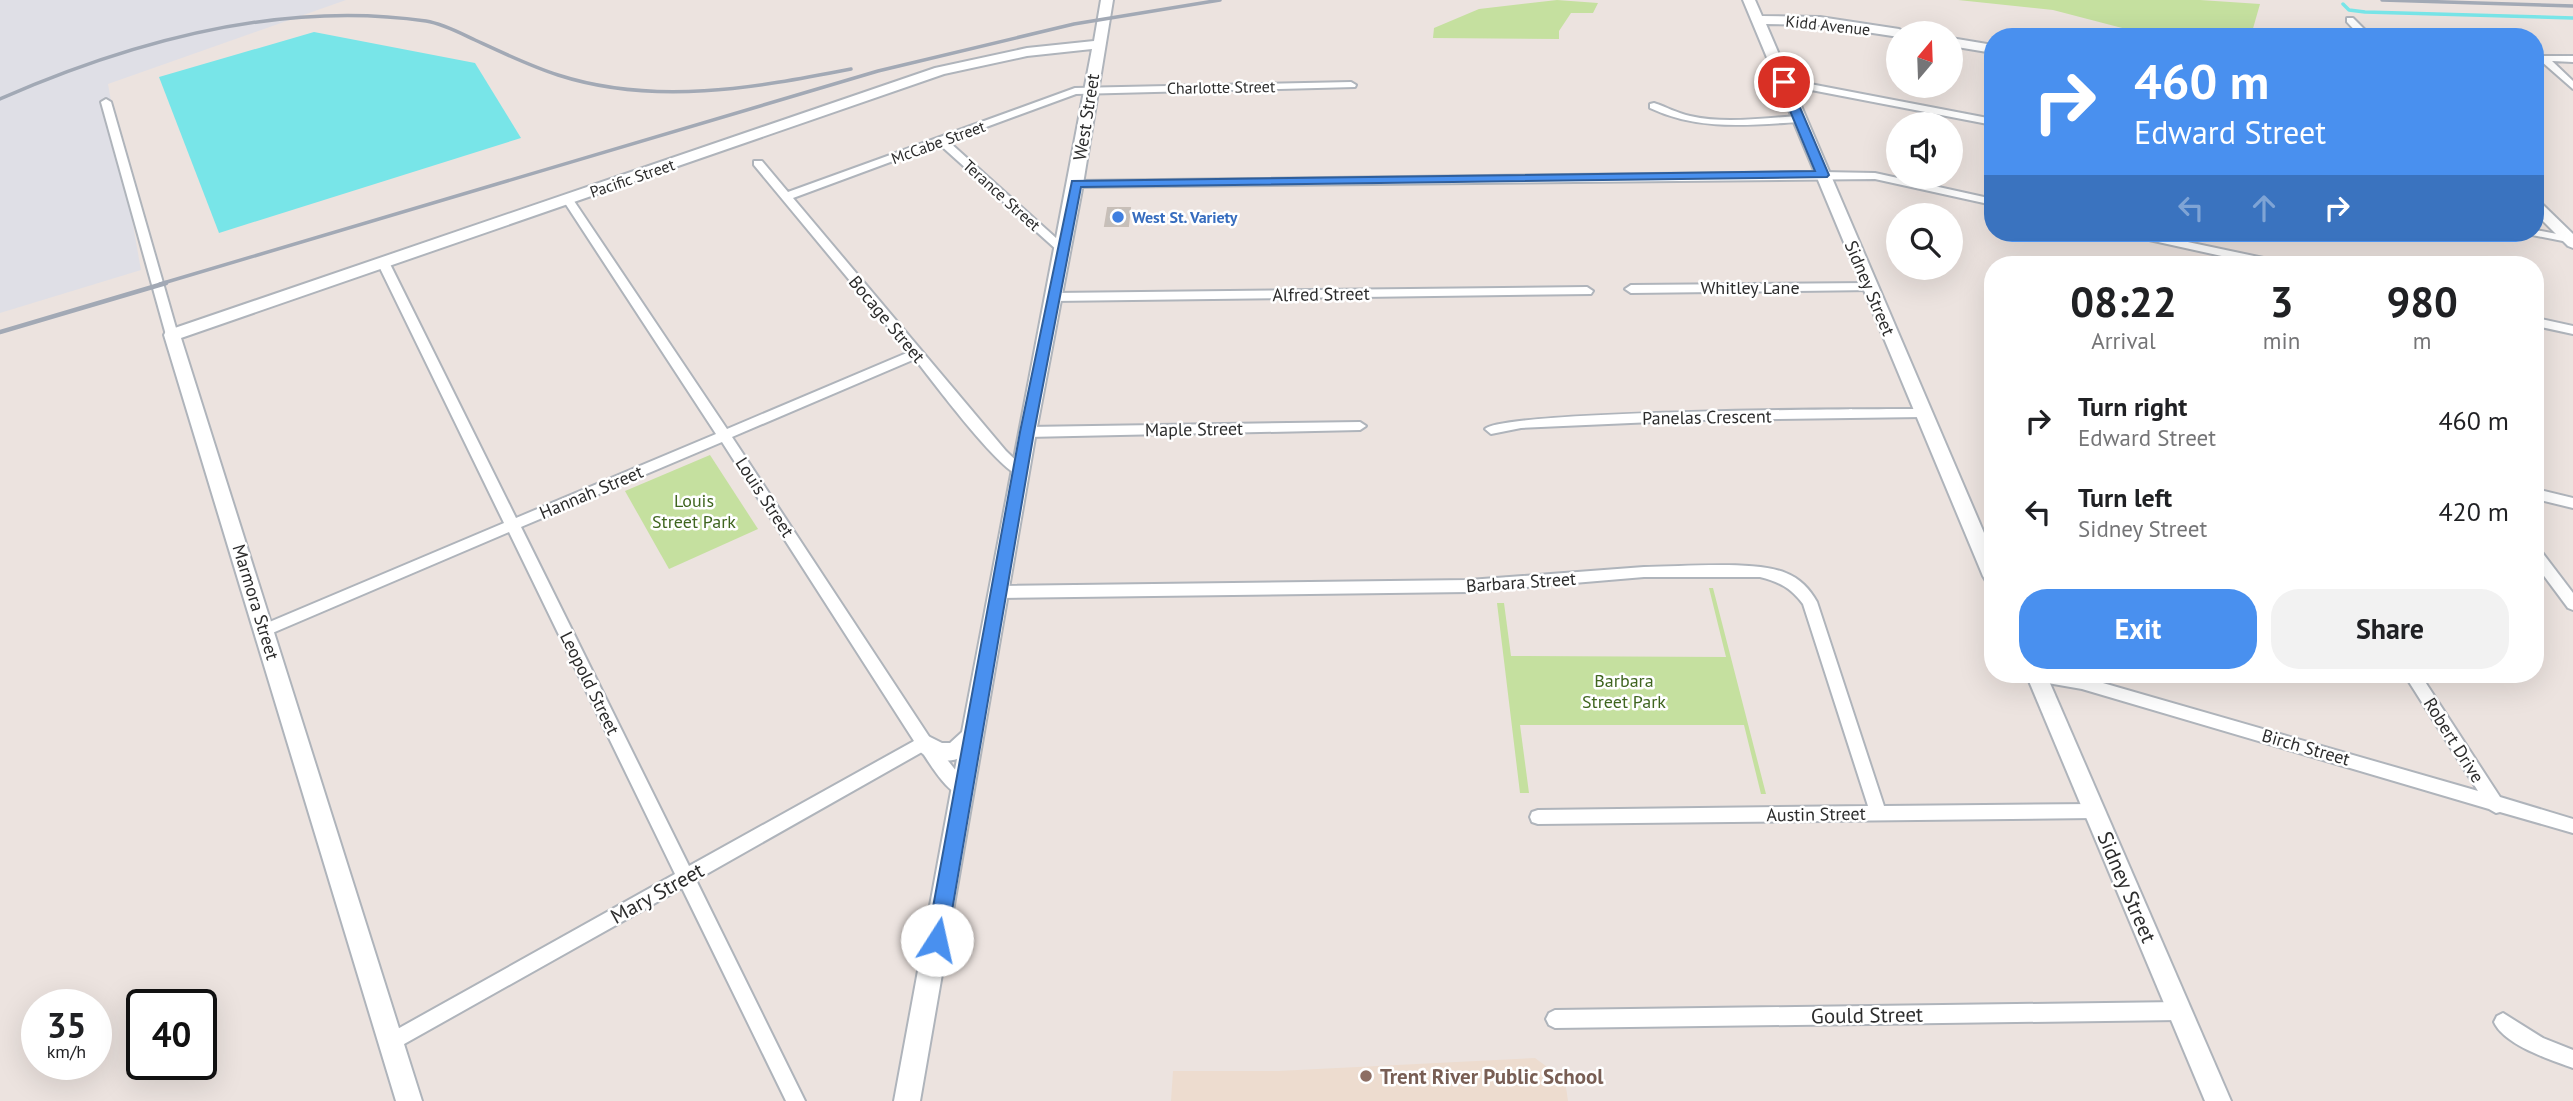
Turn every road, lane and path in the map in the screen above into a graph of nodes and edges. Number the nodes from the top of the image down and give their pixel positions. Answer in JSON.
{"nodes":[{"id":1,"x":1107,"y":0,"type":"edge"},
{"id":2,"x":1749,"y":0,"type":"edge"},
{"id":3,"x":1757,"y":20,"type":"junction"},
{"id":4,"x":2350,"y":20,"type":"dead end"},
{"id":5,"x":2358,"y":28,"type":"edge"},
{"id":6,"x":1886,"y":31,"type":"edge"},
{"id":7,"x":1098,"y":44,"type":"junction"},
{"id":8,"x":1964,"y":44,"type":"edge"},
{"id":9,"x":1984,"y":47,"type":"edge"},
{"id":10,"x":2544,"y":58,"type":"edge"},
{"id":11,"x":2573,"y":59,"type":"edge"},
{"id":12,"x":2544,"y":62,"type":"edge"},
{"id":13,"x":1784,"y":82,"type":"junction"},
{"id":14,"x":1351,"y":85,"type":"dead end"},
{"id":15,"x":2573,"y":86,"type":"edge"},
{"id":16,"x":1091,"y":89,"type":"junction"},
{"id":17,"x":106,"y":102,"type":"dead end"},
{"id":18,"x":1654,"y":106,"type":"dead end"},
{"id":19,"x":1800,"y":119,"type":"junction"},
{"id":20,"x":1984,"y":120,"type":"edge"},
{"id":21,"x":942,"y":141,"type":"junction"},
{"id":22,"x":758,"y":163,"type":"dead end"},
{"id":23,"x":1822,"y":175,"type":"junction"},
{"id":24,"x":1076,"y":184,"type":"junction"},
{"id":25,"x":786,"y":197,"type":"junction"},
{"id":26,"x":568,"y":200,"type":"junction"},
{"id":27,"x":1984,"y":200,"type":"edge"},
{"id":28,"x":2544,"y":214,"type":"edge"},
{"id":29,"x":2544,"y":235,"type":"edge"},
{"id":30,"x":2571,"y":241,"type":"edge"},
{"id":31,"x":2172,"y":242,"type":"edge"},
{"id":32,"x":1062,"y":249,"type":"junction"},
{"id":33,"x":2236,"y":256,"type":"edge"},
{"id":34,"x":384,"y":264,"type":"junction"},
{"id":35,"x":1868,"y":287,"type":"junction"},
{"id":36,"x":1631,"y":289,"type":"dead end"},
{"id":37,"x":1587,"y":291,"type":"dead end"},
{"id":38,"x":1054,"y":298,"type":"junction"},
{"id":39,"x":2544,"y":324,"type":"edge"},
{"id":40,"x":2573,"y":330,"type":"edge"},
{"id":41,"x":173,"y":335,"type":"junction"},
{"id":42,"x":917,"y":354,"type":"junction"},
{"id":43,"x":1923,"y":414,"type":"junction"},
{"id":44,"x":1360,"y":426,"type":"dead end"},
{"id":45,"x":1492,"y":429,"type":"dead end"},
{"id":46,"x":1027,"y":432,"type":"junction"},
{"id":47,"x":724,"y":435,"type":"junction"},
{"id":48,"x":1020,"y":471,"type":"junction"},
{"id":49,"x":2544,"y":496,"type":"edge"},
{"id":50,"x":2573,"y":503,"type":"edge"},
{"id":51,"x":512,"y":526,"type":"junction"},
{"id":52,"x":1984,"y":555,"type":"edge"},
{"id":53,"x":2544,"y":566,"type":"edge"},
{"id":54,"x":999,"y":592,"type":"junction"},
{"id":55,"x":2573,"y":604,"type":"edge"},
{"id":56,"x":265,"y":630,"type":"junction"},
{"id":57,"x":2040,"y":683,"type":"edge"},
{"id":58,"x":2082,"y":683,"type":"edge"},
{"id":59,"x":2418,"y":683,"type":"edge"},
{"id":60,"x":974,"y":734,"type":"junction"},
{"id":61,"x":924,"y":743,"type":"junction"},
{"id":62,"x":964,"y":791,"type":"junction"},
{"id":63,"x":2496,"y":806,"type":"junction"},
{"id":64,"x":2094,"y":811,"type":"junction"},
{"id":65,"x":1878,"y":813,"type":"junction"},
{"id":66,"x":1538,"y":817,"type":"dead end"},
{"id":67,"x":2573,"y":827,"type":"edge"},
{"id":68,"x":685,"y":877,"type":"junction"},
{"id":69,"x":2179,"y":1011,"type":"junction"},
{"id":70,"x":1555,"y":1019,"type":"dead end"},
{"id":71,"x":2503,"y":1022,"type":"dead end"},
{"id":72,"x":391,"y":1042,"type":"junction"},
{"id":73,"x":2573,"y":1059,"type":"edge"},
{"id":74,"x":409,"y":1101,"type":"edge"},
{"id":75,"x":796,"y":1101,"type":"edge"},
{"id":76,"x":907,"y":1101,"type":"edge"},
{"id":77,"x":2218,"y":1101,"type":"edge"}],
"edges":[{"from":1,"to":7,"type":"street","name":"West Street"},
{"from":2,"to":3,"type":"street","name":"Sidney Street"},
{"from":3,"to":6,"type":"street","name":"Kidd Avenue"},
{"from":3,"to":13,"type":"street","name":"Sidney Street"},
{"from":4,"to":5,"type":"street"},
{"from":7,"to":16,"type":"street","name":"West Street"},
{"from":7,"to":26,"type":"street","name":"Pacific Street"},
{"from":8,"to":9,"type":"street"},
{"from":10,"to":11,"type":"street"},
{"from":12,"to":15,"type":"street"},
{"from":13,"to":19,"type":"street","name":"Sidney Street"},
{"from":13,"to":20,"type":"street"},
{"from":14,"to":16,"type":"street","name":"Charlotte Street"},
{"from":16,"to":21,"type":"street","name":"McCabe Street"},
{"from":16,"to":24,"type":"street","name":"West Street"},
{"from":17,"to":41,"type":"street","name":"Marmora Street"},
{"from":18,"to":19,"type":"street"},
{"from":19,"to":23,"type":"street","name":"Sidney Street"},
{"from":21,"to":25,"type":"street","name":"McCabe Street"},
{"from":21,"to":32,"type":"street","name":"Terance Street"},
{"from":22,"to":25,"type":"street","name":"Bocage Street"},
{"from":23,"to":24,"type":"street"},
{"from":23,"to":27,"type":"street"},
{"from":23,"to":35,"type":"street","name":"Sidney Street"},
{"from":24,"to":32,"type":"street","name":"West Street"},
{"from":25,"to":42,"type":"street","name":"Bocage Street"},
{"from":26,"to":34,"type":"street","name":"Pacific Street"},
{"from":26,"to":47,"type":"street","name":"Louis Street"},
{"from":28,"to":30,"type":"street"},
{"from":29,"to":30,"type":"street"},
{"from":31,"to":33,"type":"street"},
{"from":32,"to":38,"type":"street","name":"West Street"},
{"from":34,"to":41,"type":"street","name":"Pacific Street"},
{"from":34,"to":51,"type":"street","name":"Leopold Street"},
{"from":35,"to":36,"type":"street","name":"Whitley Lane"},
{"from":35,"to":43,"type":"street","name":"Sidney Street"},
{"from":37,"to":38,"type":"street","name":"Alfred Street"},
{"from":38,"to":46,"type":"street","name":"West Street"},
{"from":39,"to":40,"type":"street"},
{"from":41,"to":56,"type":"street","name":"Marmora Street"},
{"from":42,"to":47,"type":"street","name":"Hannah Street"},
{"from":42,"to":48,"type":"street","name":"Bocage Street"},
{"from":43,"to":45,"type":"street","name":"Panelas Crescent"},
{"from":43,"to":52,"type":"street","name":"Sidney Street"},
{"from":44,"to":46,"type":"street","name":"Maple Street"},
{"from":46,"to":48,"type":"street","name":"West Street"},
{"from":47,"to":51,"type":"street","name":"Hannah Street"},
{"from":47,"to":61,"type":"street","name":"Louis Street"},
{"from":48,"to":54,"type":"street","name":"West Street"},
{"from":49,"to":50,"type":"street"},
{"from":51,"to":56,"type":"street","name":"Hannah Street"},
{"from":51,"to":68,"type":"street","name":"Leopold Street"},
{"from":53,"to":55,"type":"street"},
{"from":54,"to":60,"type":"street","name":"West Street"},
{"from":54,"to":65,"type":"street","name":"Barbara Street"},
{"from":56,"to":72,"type":"street","name":"Marmora Street"},
{"from":57,"to":64,"type":"street","name":"Sidney Street"},
{"from":58,"to":63,"type":"street","name":"Birch Street"},
{"from":59,"to":63,"type":"street","name":"Robert Drive"},
{"from":60,"to":61,"type":"street"},
{"from":60,"to":62,"type":"street","name":"West Street"},
{"from":61,"to":62,"type":"street","name":"Louis Street"},
{"from":61,"to":68,"type":"street","name":"Mary Street"},
{"from":62,"to":76,"type":"street","name":"West Street"},
{"from":63,"to":67,"type":"street","name":"Birch Street"},
{"from":64,"to":65,"type":"street","name":"Austin Street"},
{"from":64,"to":69,"type":"street","name":"Sidney Street"},
{"from":65,"to":66,"type":"street","name":"Austin Street"},
{"from":68,"to":72,"type":"street","name":"Mary Street"},
{"from":68,"to":75,"type":"street","name":"Leopold Street"},
{"from":69,"to":70,"type":"street","name":"Gould Street"},
{"from":69,"to":77,"type":"street","name":"Sidney Street"},
{"from":71,"to":73,"type":"street"},
{"from":72,"to":74,"type":"street","name":"Marmora Street"}]}
